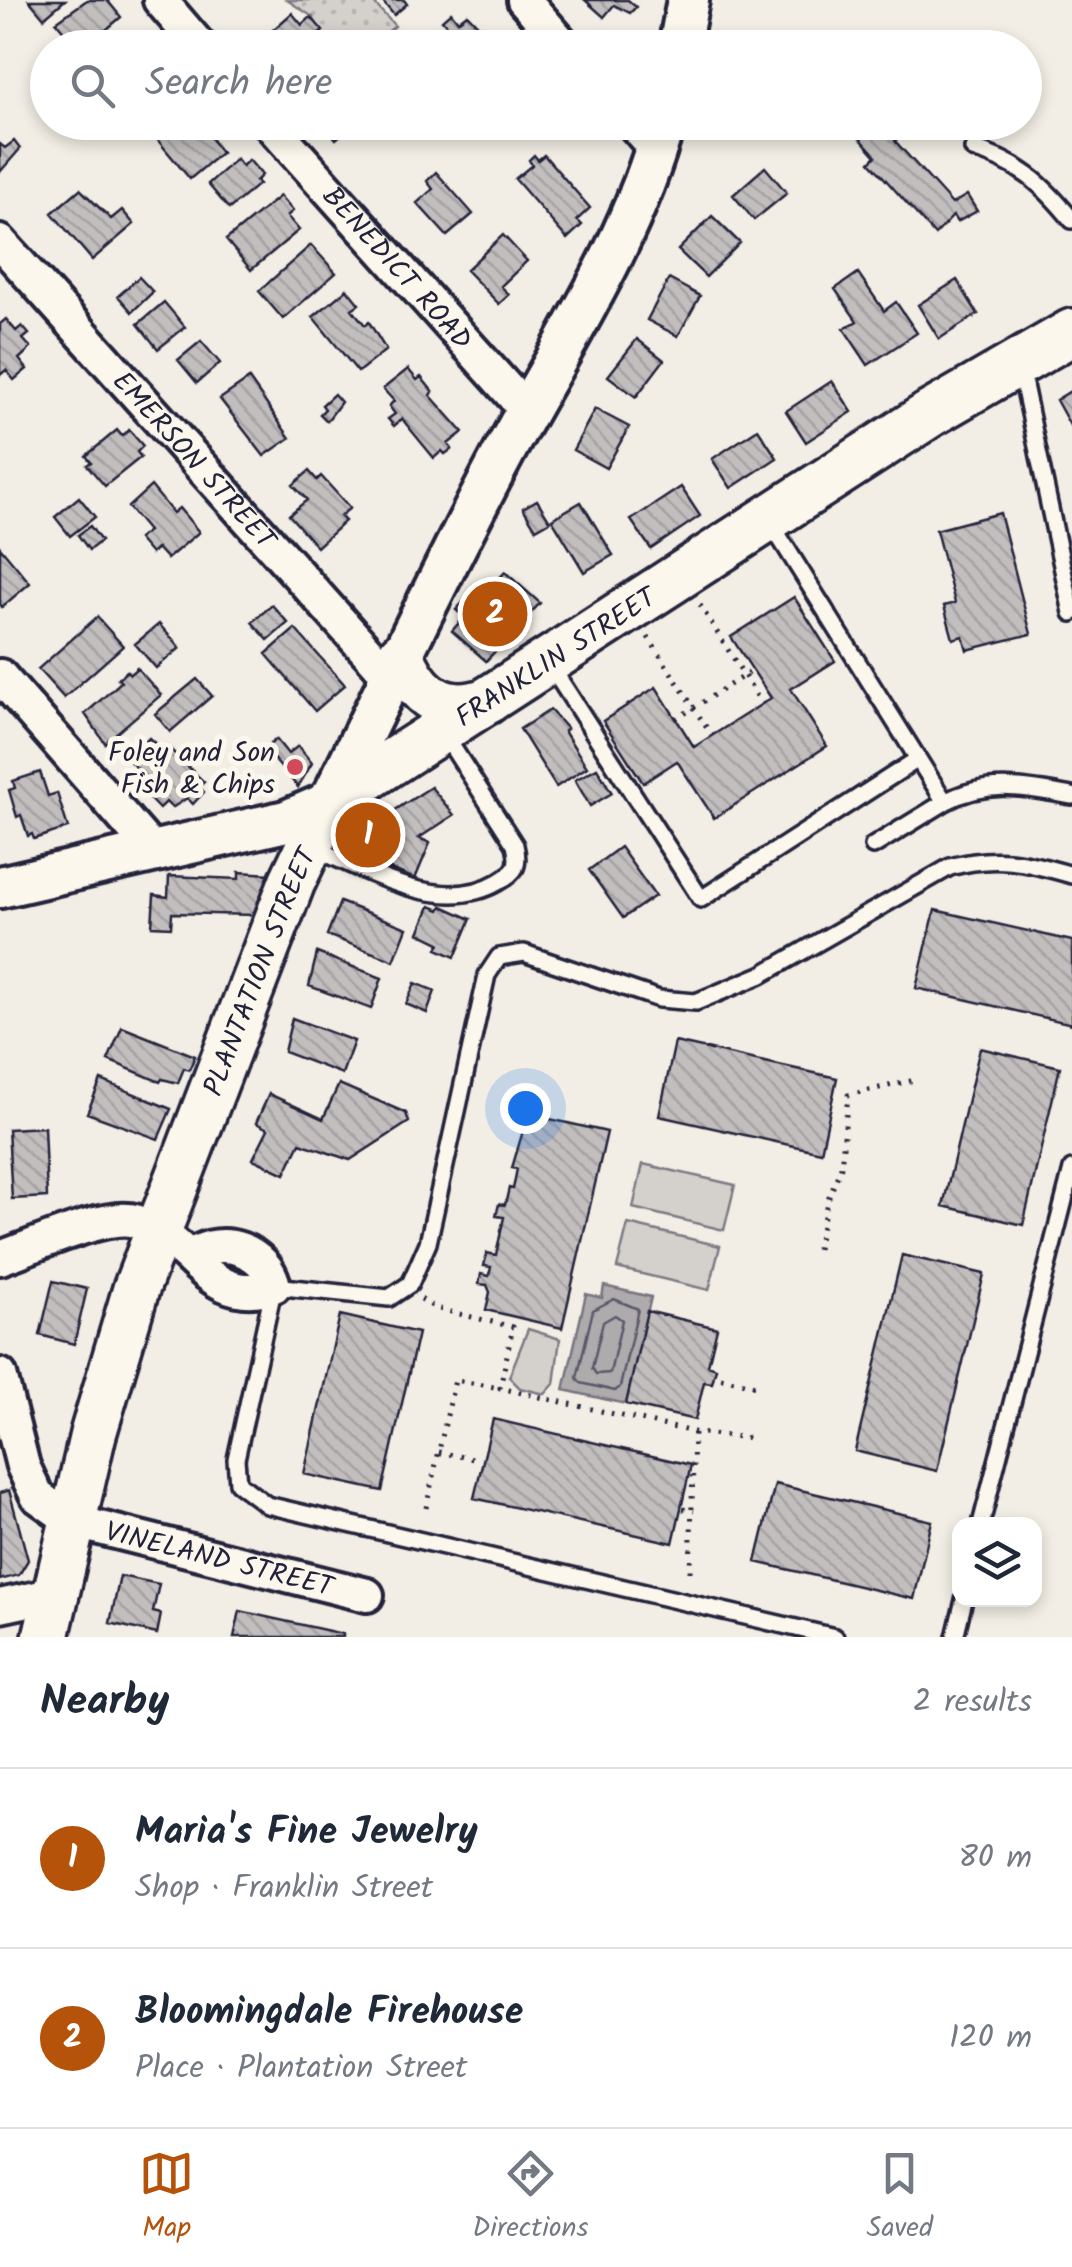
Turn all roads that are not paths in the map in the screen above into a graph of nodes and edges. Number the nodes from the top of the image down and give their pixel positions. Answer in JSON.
{"nodes":[{"id":1,"x":160,"y":0,"type":"edge"},
{"id":2,"x":524,"y":0,"type":"edge"},
{"id":3,"x":688,"y":0,"type":"edge"},
{"id":4,"x":186,"y":30,"type":"edge"},
{"id":5,"x":550,"y":30,"type":"edge"},
{"id":6,"x":682,"y":30,"type":"edge"},
{"id":7,"x":284,"y":140,"type":"edge"},
{"id":8,"x":649,"y":140,"type":"edge"},
{"id":9,"x":973,"y":149,"type":"dead end"},
{"id":10,"x":1072,"y":220,"type":"edge"},
{"id":11,"x":0,"y":242,"type":"edge"},
{"id":12,"x":1072,"y":332,"type":"edge"},
{"id":13,"x":1019,"y":362,"type":"junction"},
{"id":14,"x":527,"y":411,"type":"junction"},
{"id":15,"x":768,"y":519,"type":"junction"},
{"id":16,"x":1072,"y":612,"type":"edge"},
{"id":17,"x":548,"y":662,"type":"junction"},
{"id":18,"x":396,"y":666,"type":"junction"},
{"id":19,"x":0,"y":676,"type":"edge"},
{"id":20,"x":487,"y":701,"type":"junction"},
{"id":21,"x":442,"y":730,"type":"junction"},
{"id":22,"x":918,"y":759,"type":"junction"},
{"id":23,"x":1072,"y":796,"type":"edge"},
{"id":24,"x":330,"y":802,"type":"junction"},
{"id":25,"x":944,"y":802,"type":"junction"},
{"id":26,"x":309,"y":846,"type":"junction"},
{"id":27,"x":873,"y":846,"type":"dead end"},
{"id":28,"x":152,"y":850,"type":"junction"},
{"id":29,"x":1072,"y":874,"type":"edge"},
{"id":30,"x":0,"y":887,"type":"edge"},
{"id":31,"x":1072,"y":1169,"type":"edge"},
{"id":32,"x":176,"y":1244,"type":"junction"},
{"id":33,"x":0,"y":1258,"type":"edge"},
{"id":34,"x":274,"y":1286,"type":"junction"},
{"id":35,"x":0,"y":1374,"type":"edge"},
{"id":36,"x":984,"y":1517,"type":"edge"},
{"id":37,"x":72,"y":1521,"type":"junction"},
{"id":38,"x":367,"y":1595,"type":"dead end"},
{"id":39,"x":0,"y":1606,"type":"edge"},
{"id":40,"x":962,"y":1607,"type":"edge"},
{"id":41,"x":51,"y":1616,"type":"edge"},
{"id":42,"x":834,"y":1637,"type":"edge"},
{"id":43,"x":955,"y":1637,"type":"edge"}],
"edges":[{"from":1,"to":4,"type":"street"},
{"from":2,"to":5,"type":"street"},
{"from":3,"to":6,"type":"street"},
{"from":7,"to":14,"type":"street","name":"BENEDICT ROAD"},
{"from":8,"to":14,"type":"street","name":"PLANTATION STREET"},
{"from":9,"to":10,"type":"lane"},
{"from":11,"to":18,"type":"street","name":"EMERSON STREET"},
{"from":12,"to":13,"type":"main road","name":"FRANKLIN STREET"},
{"from":13,"to":15,"type":"main road","name":"FRANKLIN STREET"},
{"from":13,"to":16,"type":"lane"},
{"from":14,"to":18,"type":"street","name":"PLANTATION STREET"},
{"from":15,"to":17,"type":"main road","name":"FRANKLIN STREET"},
{"from":15,"to":22,"type":"lane"},
{"from":17,"to":20,"type":"main road","name":"FRANKLIN STREET"},
{"from":17,"to":22,"type":"lane"},
{"from":18,"to":20,"type":"main road"},
{"from":18,"to":24,"type":"street","name":"PLANTATION STREET"},
{"from":19,"to":28,"type":"street"},
{"from":20,"to":21,"type":"main road","name":"FRANKLIN STREET"},
{"from":21,"to":24,"type":"main road","name":"FRANKLIN STREET"},
{"from":21,"to":26,"type":"lane"},
{"from":22,"to":25,"type":"lane"},
{"from":23,"to":25,"type":"lane"},
{"from":24,"to":26,"type":"main road","name":"PLANTATION STREET"},
{"from":24,"to":28,"type":"street","name":"FRANKLIN STREET"},
{"from":25,"to":27,"type":"lane"},
{"from":26,"to":32,"type":"main road","name":"PLANTATION STREET"},
{"from":28,"to":30,"type":"street","name":"FRANKLIN STREET"},
{"from":29,"to":34,"type":"lane"},
{"from":31,"to":36,"type":"lane"},
{"from":32,"to":33,"type":"street"},
{"from":32,"to":34,"type":"street"},
{"from":32,"to":37,"type":"main road","name":"PLANTATION STREET"},
{"from":34,"to":42,"type":"lane"},
{"from":35,"to":37,"type":"street"},
{"from":37,"to":38,"type":"street","name":"VINELAND STREET"},
{"from":37,"to":41,"type":"main road","name":"PLANTATION STREET"},
{"from":39,"to":41,"type":"street"},
{"from":40,"to":43,"type":"lane"}]}
